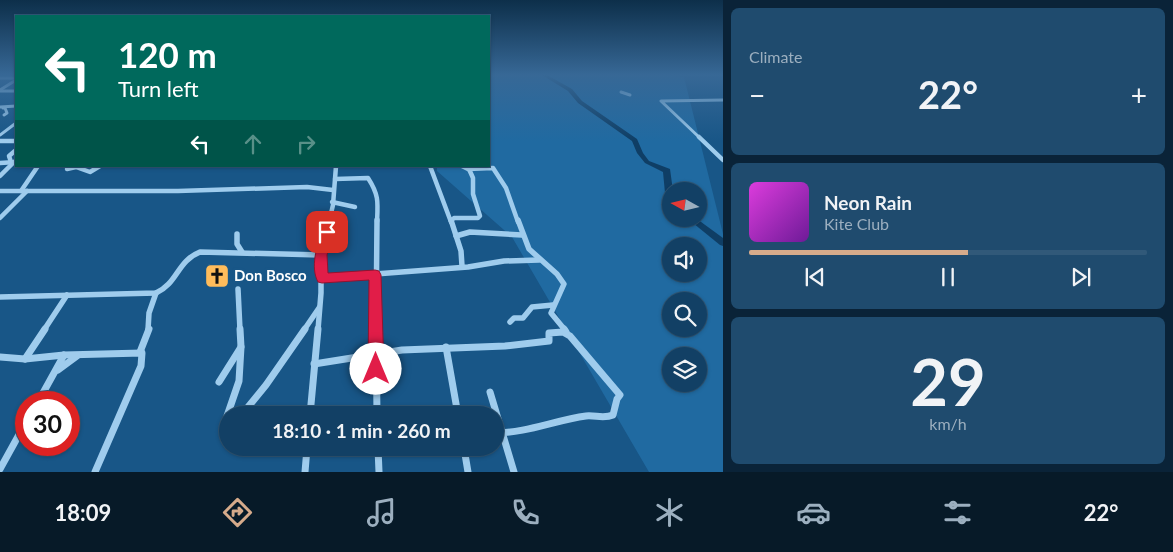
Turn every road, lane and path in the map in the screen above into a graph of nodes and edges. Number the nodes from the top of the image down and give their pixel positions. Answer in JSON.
{"nodes":[{"id":1,"x":723,"y":100,"type":"edge"},
{"id":2,"x":15,"y":106,"type":"edge"},
{"id":3,"x":2,"y":108,"type":"edge"},
{"id":4,"x":4,"y":115,"type":"dead end"},
{"id":5,"x":15,"y":124,"type":"edge"},
{"id":6,"x":0,"y":135,"type":"edge"},
{"id":7,"x":0,"y":141,"type":"edge"},
{"id":8,"x":15,"y":141,"type":"edge"},
{"id":9,"x":15,"y":151,"type":"edge"},
{"id":10,"x":722,"y":158,"type":"edge"},
{"id":11,"x":14,"y":162,"type":"edge"},
{"id":12,"x":0,"y":163,"type":"edge"},
{"id":13,"x":37,"y":167,"type":"edge"},
{"id":14,"x":76,"y":167,"type":"edge"},
{"id":15,"x":76,"y":167,"type":"edge"},
{"id":16,"x":98,"y":167,"type":"edge"},
{"id":17,"x":336,"y":167,"type":"edge"},
{"id":18,"x":430,"y":167,"type":"edge"},
{"id":19,"x":464,"y":167,"type":"edge"},
{"id":20,"x":67,"y":169,"type":"dead end"},
{"id":21,"x":469,"y":169,"type":"junction"},
{"id":22,"x":0,"y":176,"type":"edge"},
{"id":23,"x":335,"y":179,"type":"junction"},
{"id":24,"x":333,"y":190,"type":"junction"},
{"id":25,"x":0,"y":191,"type":"edge"},
{"id":26,"x":21,"y":191,"type":"junction"},
{"id":27,"x":27,"y":191,"type":"junction"},
{"id":28,"x":332,"y":202,"type":"junction"},
{"id":29,"x":355,"y":207,"type":"dead end"},
{"id":30,"x":0,"y":218,"type":"edge"},
{"id":31,"x":451,"y":221,"type":"junction"},
{"id":32,"x":237,"y":234,"type":"dead end"},
{"id":33,"x":522,"y":235,"type":"junction"},
{"id":34,"x":456,"y":236,"type":"junction"},
{"id":35,"x":242,"y":252,"type":"junction"},
{"id":36,"x":321,"y":255,"type":"junction"},
{"id":37,"x":539,"y":260,"type":"junction"},
{"id":38,"x":462,"y":266,"type":"junction"},
{"id":39,"x":375,"y":275,"type":"junction"},
{"id":40,"x":322,"y":278,"type":"junction"},
{"id":41,"x":238,"y":289,"type":"dead end"},
{"id":42,"x":156,"y":293,"type":"junction"},
{"id":43,"x":67,"y":295,"type":"junction"},
{"id":44,"x":0,"y":297,"type":"edge"},
{"id":45,"x":554,"y":305,"type":"junction"},
{"id":46,"x":319,"y":308,"type":"junction"},
{"id":47,"x":510,"y":322,"type":"dead end"},
{"id":48,"x":567,"y":333,"type":"junction"},
{"id":49,"x":241,"y":346,"type":"junction"},
{"id":50,"x":446,"y":347,"type":"junction"},
{"id":51,"x":140,"y":352,"type":"junction"},
{"id":52,"x":376,"y":354,"type":"junction"},
{"id":53,"x":64,"y":355,"type":"junction"},
{"id":54,"x":77,"y":356,"type":"junction"},
{"id":55,"x":0,"y":357,"type":"edge"},
{"id":56,"x":25,"y":359,"type":"junction"},
{"id":57,"x":314,"y":364,"type":"junction"},
{"id":58,"x":57,"y":371,"type":"junction"},
{"id":59,"x":218,"y":382,"type":"dead end"},
{"id":60,"x":45,"y":391,"type":"edge"},
{"id":61,"x":490,"y":392,"type":"dead end"},
{"id":62,"x":230,"y":406,"type":"edge"},
{"id":63,"x":249,"y":406,"type":"edge"},
{"id":64,"x":311,"y":406,"type":"edge"},
{"id":65,"x":377,"y":406,"type":"edge"},
{"id":66,"x":456,"y":406,"type":"edge"},
{"id":67,"x":493,"y":406,"type":"edge"},
{"id":68,"x":504,"y":432,"type":"edge"},
{"id":69,"x":15,"y":442,"type":"edge"},
{"id":70,"x":504,"y":448,"type":"edge"},
{"id":71,"x":306,"y":456,"type":"edge"},
{"id":72,"x":378,"y":456,"type":"edge"},
{"id":73,"x":465,"y":456,"type":"edge"},
{"id":74,"x":0,"y":469,"type":"edge"},
{"id":75,"x":96,"y":472,"type":"edge"},
{"id":76,"x":305,"y":472,"type":"edge"},
{"id":77,"x":379,"y":472,"type":"edge"},
{"id":78,"x":468,"y":472,"type":"edge"},
{"id":79,"x":514,"y":472,"type":"edge"}],
"edges":[{"from":1,"to":10,"type":"street"},
{"from":2,"to":3,"type":"street"},
{"from":3,"to":4,"type":"street"},
{"from":5,"to":6,"type":"street"},
{"from":7,"to":8,"type":"street"},
{"from":9,"to":11,"type":"street"},
{"from":11,"to":12,"type":"street"},
{"from":11,"to":22,"type":"street"},
{"from":13,"to":26,"type":"street"},
{"from":14,"to":16,"type":"street"},
{"from":15,"to":20,"type":"street"},
{"from":17,"to":23,"type":"street"},
{"from":18,"to":31,"type":"street"},
{"from":19,"to":21,"type":"street"},
{"from":21,"to":31,"type":"street"},
{"from":21,"to":33,"type":"street"},
{"from":23,"to":24,"type":"street"},
{"from":23,"to":39,"type":"street"},
{"from":24,"to":27,"type":"street"},
{"from":24,"to":28,"type":"street"},
{"from":25,"to":26,"type":"street"},
{"from":26,"to":27,"type":"street"},
{"from":27,"to":30,"type":"street"},
{"from":28,"to":29,"type":"street"},
{"from":28,"to":36,"type":"street"},
{"from":31,"to":34,"type":"street"},
{"from":32,"to":35,"type":"street"},
{"from":33,"to":34,"type":"street"},
{"from":33,"to":37,"type":"street"},
{"from":34,"to":38,"type":"street"},
{"from":35,"to":36,"type":"street"},
{"from":35,"to":42,"type":"street"},
{"from":36,"to":40,"type":"street"},
{"from":37,"to":38,"type":"street"},
{"from":37,"to":45,"type":"street"},
{"from":38,"to":39,"type":"street"},
{"from":39,"to":40,"type":"street"},
{"from":39,"to":52,"type":"street"},
{"from":40,"to":46,"type":"street"},
{"from":41,"to":49,"type":"street"},
{"from":42,"to":43,"type":"street"},
{"from":42,"to":51,"type":"street"},
{"from":43,"to":44,"type":"street"},
{"from":43,"to":56,"type":"street"},
{"from":45,"to":47,"type":"street"},
{"from":45,"to":48,"type":"street"},
{"from":46,"to":57,"type":"street"},
{"from":46,"to":63,"type":"street"},
{"from":48,"to":50,"type":"street"},
{"from":48,"to":68,"type":"street"},
{"from":49,"to":59,"type":"street"},
{"from":49,"to":62,"type":"street"},
{"from":50,"to":52,"type":"street"},
{"from":50,"to":66,"type":"street"},
{"from":51,"to":54,"type":"street"},
{"from":51,"to":75,"type":"street"},
{"from":52,"to":57,"type":"street"},
{"from":52,"to":65,"type":"street"},
{"from":53,"to":54,"type":"street"},
{"from":53,"to":56,"type":"street"},
{"from":53,"to":58,"type":"street"},
{"from":54,"to":58,"type":"street"},
{"from":55,"to":56,"type":"street"},
{"from":57,"to":64,"type":"street"},
{"from":58,"to":60,"type":"street"},
{"from":61,"to":67,"type":"street"},
{"from":69,"to":74,"type":"street"},
{"from":70,"to":79,"type":"street"},
{"from":71,"to":76,"type":"street"},
{"from":72,"to":77,"type":"street"},
{"from":73,"to":78,"type":"street"}]}
